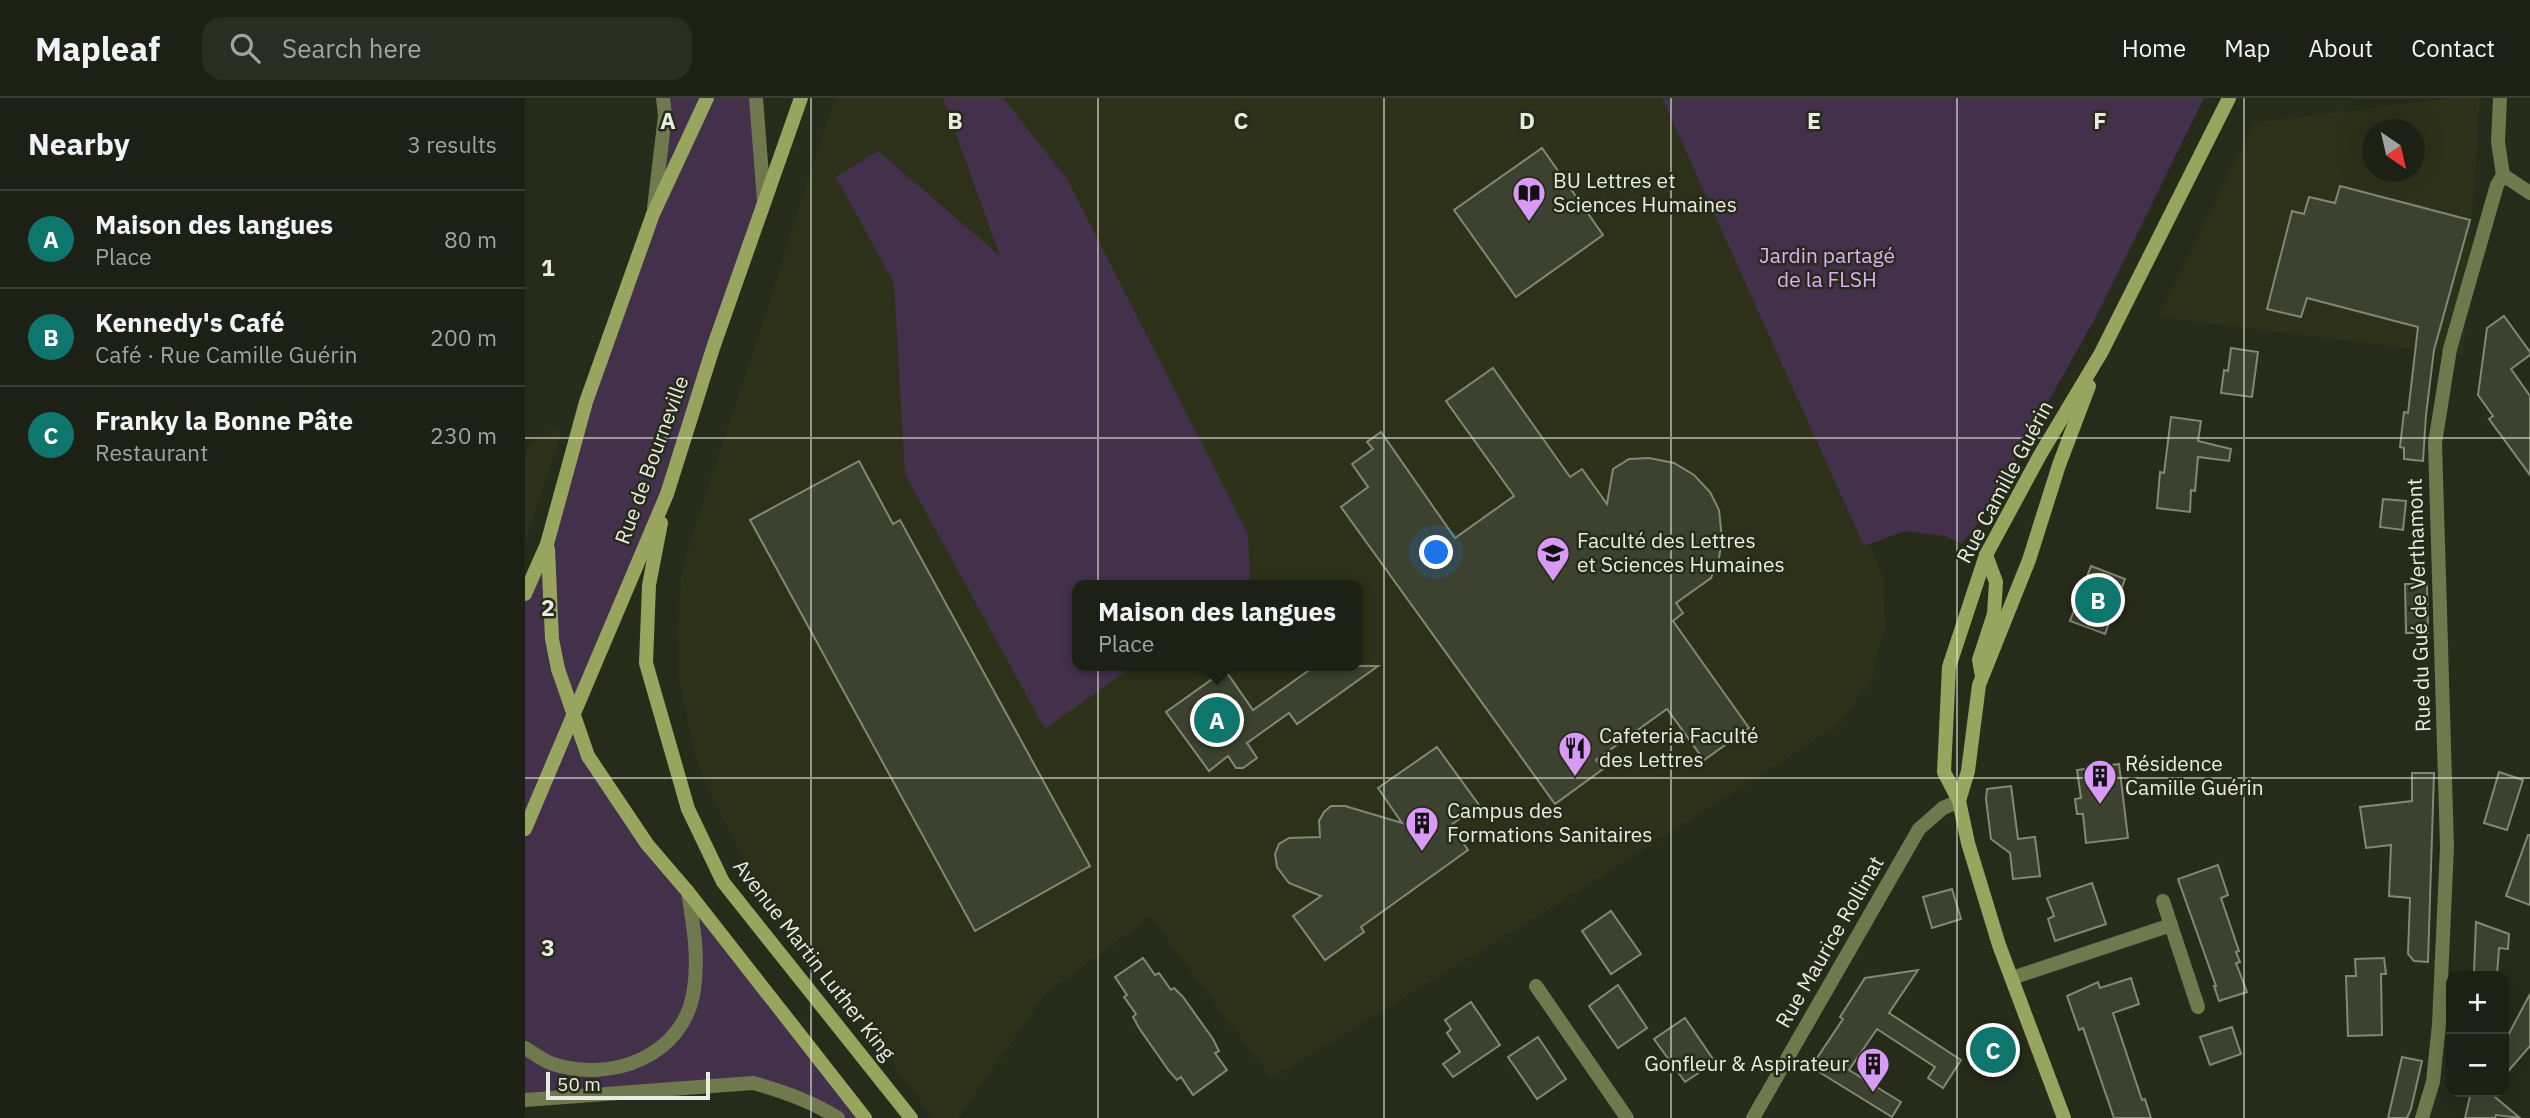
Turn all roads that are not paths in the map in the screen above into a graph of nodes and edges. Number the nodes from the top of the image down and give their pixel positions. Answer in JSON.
{"nodes":[{"id":1,"x":663,"y":98,"type":"edge"},
{"id":2,"x":707,"y":98,"type":"edge"},
{"id":3,"x":757,"y":98,"type":"edge"},
{"id":4,"x":801,"y":98,"type":"edge"},
{"id":5,"x":2229,"y":98,"type":"edge"},
{"id":6,"x":2500,"y":98,"type":"edge"},
{"id":7,"x":2503,"y":175,"type":"junction"},
{"id":8,"x":2530,"y":193,"type":"edge"},
{"id":9,"x":764,"y":201,"type":"junction"},
{"id":10,"x":653,"y":214,"type":"junction"},
{"id":11,"x":2101,"y":353,"type":"junction"},
{"id":12,"x":667,"y":494,"type":"junction"},
{"id":13,"x":547,"y":544,"type":"junction"},
{"id":14,"x":1986,"y":555,"type":"junction"},
{"id":15,"x":525,"y":594,"type":"edge"},
{"id":16,"x":1982,"y":676,"type":"junction"},
{"id":17,"x":1959,"y":801,"type":"junction"},
{"id":18,"x":525,"y":829,"type":"edge"},
{"id":19,"x":688,"y":892,"type":"junction"},
{"id":20,"x":2163,"y":901,"type":"dead end"},
{"id":21,"x":2171,"y":925,"type":"junction"},
{"id":22,"x":2012,"y":978,"type":"junction"},
{"id":23,"x":1536,"y":986,"type":"dead end"},
{"id":24,"x":2198,"y":1007,"type":"dead end"},
{"id":25,"x":525,"y":1048,"type":"edge"},
{"id":26,"x":525,"y":1100,"type":"edge"},
{"id":27,"x":838,"y":1118,"type":"edge"},
{"id":28,"x":865,"y":1118,"type":"edge"},
{"id":29,"x":911,"y":1118,"type":"edge"},
{"id":30,"x":1627,"y":1118,"type":"edge"},
{"id":31,"x":1753,"y":1118,"type":"edge"},
{"id":32,"x":2064,"y":1118,"type":"edge"},
{"id":33,"x":2422,"y":1118,"type":"edge"}],
"edges":[{"from":1,"to":10,"type":"street"},
{"from":2,"to":10,"type":"main road"},
{"from":3,"to":9,"type":"street"},
{"from":4,"to":9,"type":"main road","name":"Rue de Bourneville"},
{"from":5,"to":11,"type":"main road","name":"Rue Camille Guérin"},
{"from":6,"to":7,"type":"street","name":"Rue du Gué de Verthamont"},
{"from":7,"to":8,"type":"street"},
{"from":7,"to":33,"type":"street","name":"Rue du Gué de Verthamont"},
{"from":9,"to":12,"type":"main road","name":"Rue de Bourneville"},
{"from":10,"to":13,"type":"main road"},
{"from":11,"to":14,"type":"main road","name":"Rue Camille Guérin"},
{"from":11,"to":16,"type":"main road","name":"Rue Camille Guérin"},
{"from":12,"to":18,"type":"main road","name":"Rue de Bourneville"},
{"from":12,"to":29,"type":"main road","name":"Avenue Martin Luther King"},
{"from":13,"to":15,"type":"main road"},
{"from":13,"to":19,"type":"main road","bridge":true},
{"from":14,"to":16,"type":"main road"},
{"from":14,"to":17,"type":"main road","name":"Rue Camille Guérin"},
{"from":16,"to":17,"type":"main road","name":"Rue Camille Guérin"},
{"from":17,"to":22,"type":"main road","name":"Rue Camille Guérin"},
{"from":17,"to":31,"type":"street","name":"Rue Maurice Rollinat"},
{"from":19,"to":25,"type":"street"},
{"from":19,"to":28,"type":"main road"},
{"from":20,"to":21,"type":"street"},
{"from":21,"to":22,"type":"street"},
{"from":21,"to":24,"type":"street"},
{"from":22,"to":32,"type":"main road","name":"Rue Camille Guérin"},
{"from":23,"to":30,"type":"street"},
{"from":26,"to":27,"type":"street"}]}
